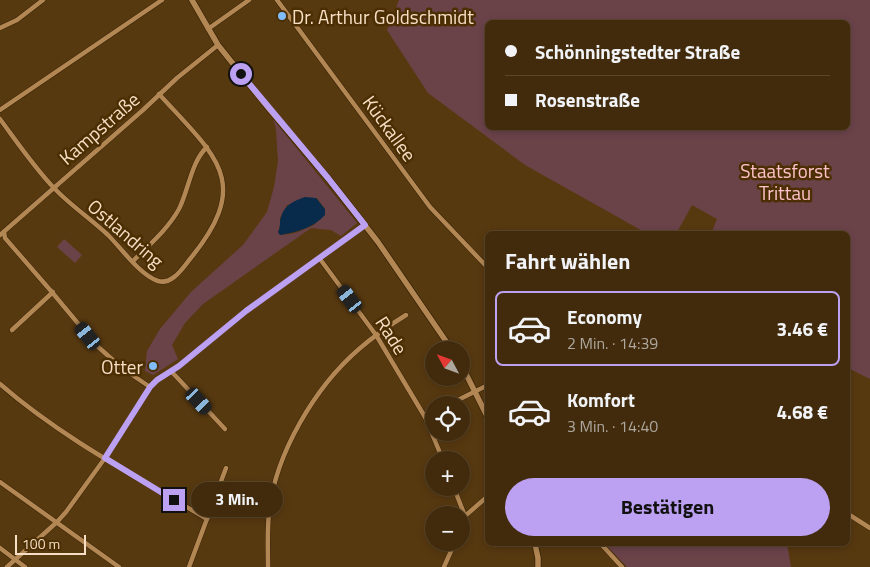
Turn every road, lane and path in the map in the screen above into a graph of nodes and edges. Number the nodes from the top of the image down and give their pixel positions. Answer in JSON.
{"nodes":[{"id":1,"x":43,"y":0,"type":"edge"},
{"id":2,"x":162,"y":0,"type":"edge"},
{"id":3,"x":192,"y":0,"type":"edge"},
{"id":4,"x":249,"y":0,"type":"edge"},
{"id":5,"x":277,"y":0,"type":"edge"},
{"id":6,"x":0,"y":28,"type":"edge"},
{"id":7,"x":208,"y":29,"type":"junction"},
{"id":8,"x":218,"y":45,"type":"junction"},
{"id":9,"x":160,"y":94,"type":"junction"},
{"id":10,"x":0,"y":110,"type":"edge"},
{"id":11,"x":0,"y":119,"type":"edge"},
{"id":12,"x":207,"y":147,"type":"junction"},
{"id":13,"x":53,"y":187,"type":"junction"},
{"id":14,"x":365,"y":225,"type":"junction"},
{"id":15,"x":2,"y":233,"type":"edge"},
{"id":16,"x":320,"y":259,"type":"junction"},
{"id":17,"x":133,"y":261,"type":"junction"},
{"id":18,"x":485,"y":265,"type":"edge"},
{"id":19,"x":53,"y":292,"type":"junction"},
{"id":20,"x":406,"y":315,"type":"dead end"},
{"id":21,"x":12,"y":330,"type":"dead end"},
{"id":22,"x":376,"y":335,"type":"junction"},
{"id":23,"x":446,"y":341,"type":"edge"},
{"id":24,"x":172,"y":372,"type":"junction"},
{"id":25,"x":470,"y":380,"type":"edge"},
{"id":26,"x":0,"y":384,"type":"edge"},
{"id":27,"x":485,"y":386,"type":"edge"},
{"id":28,"x":150,"y":387,"type":"junction"},
{"id":29,"x":476,"y":391,"type":"junction"},
{"id":30,"x":466,"y":396,"type":"edge"},
{"id":31,"x":485,"y":411,"type":"edge"},
{"id":32,"x":425,"y":417,"type":"edge"},
{"id":33,"x":225,"y":429,"type":"dead end"},
{"id":34,"x":105,"y":458,"type":"junction"},
{"id":35,"x":226,"y":468,"type":"dead end"},
{"id":36,"x":0,"y":482,"type":"edge"},
{"id":37,"x":485,"y":499,"type":"edge"},
{"id":38,"x":470,"y":512,"type":"edge"},
{"id":39,"x":850,"y":515,"type":"edge"},
{"id":40,"x":207,"y":520,"type":"junction"},
{"id":41,"x":57,"y":522,"type":"junction"},
{"id":42,"x":870,"y":528,"type":"edge"},
{"id":43,"x":535,"y":546,"type":"edge"},
{"id":44,"x":602,"y":546,"type":"edge"},
{"id":45,"x":0,"y":548,"type":"edge"},
{"id":46,"x":450,"y":551,"type":"edge"},
{"id":47,"x":16,"y":559,"type":"junction"},
{"id":48,"x":7,"y":567,"type":"edge"},
{"id":49,"x":25,"y":567,"type":"edge"},
{"id":50,"x":119,"y":567,"type":"edge"},
{"id":51,"x":189,"y":567,"type":"edge"},
{"id":52,"x":268,"y":567,"type":"edge"},
{"id":53,"x":444,"y":567,"type":"edge"},
{"id":54,"x":538,"y":567,"type":"edge"},
{"id":55,"x":622,"y":567,"type":"edge"}],
"edges":[{"from":1,"to":6,"type":"street"},
{"from":2,"to":10,"type":"street"},
{"from":3,"to":7,"type":"main road"},
{"from":4,"to":7,"type":"street"},
{"from":5,"to":18,"type":"street","name":"Kückallee"},
{"from":7,"to":8,"type":"main road"},
{"from":8,"to":9,"type":"street","name":"Kampstraße"},
{"from":8,"to":14,"type":"main road"},
{"from":9,"to":12,"type":"street","name":"Ostlandring"},
{"from":9,"to":13,"type":"street","name":"Kampstraße"},
{"from":11,"to":13,"type":"street","name":"Ostlandring"},
{"from":12,"to":17,"type":"street"},
{"from":12,"to":17,"type":"street","name":"Ostlandring"},
{"from":13,"to":15,"type":"street","name":"Kampstraße"},
{"from":13,"to":17,"type":"street","name":"Ostlandring"},
{"from":14,"to":16,"type":"street"},
{"from":14,"to":23,"type":"main road"},
{"from":15,"to":19,"type":"street"},
{"from":16,"to":22,"type":"street","name":"Rade"},
{"from":16,"to":24,"type":"street"},
{"from":19,"to":21,"type":"street"},
{"from":19,"to":28,"type":"street"},
{"from":20,"to":22,"type":"street"},
{"from":22,"to":32,"type":"street","name":"Rade"},
{"from":22,"to":52,"type":"street"},
{"from":24,"to":28,"type":"street"},
{"from":24,"to":33,"type":"street"},
{"from":25,"to":29,"type":"main road"},
{"from":26,"to":34,"type":"street"},
{"from":27,"to":29,"type":"street"},
{"from":28,"to":34,"type":"street"},
{"from":29,"to":30,"type":"street"},
{"from":29,"to":31,"type":"main road"},
{"from":34,"to":40,"type":"street"},
{"from":34,"to":41,"type":"street"},
{"from":35,"to":40,"type":"street"},
{"from":36,"to":41,"type":"street"},
{"from":37,"to":38,"type":"street"},
{"from":39,"to":42,"type":"street"},
{"from":40,"to":51,"type":"street"},
{"from":41,"to":47,"type":"street"},
{"from":41,"to":50,"type":"street"},
{"from":43,"to":54,"type":"main road"},
{"from":44,"to":55,"type":"street"},
{"from":45,"to":47,"type":"street"},
{"from":46,"to":53,"type":"street"},
{"from":47,"to":48,"type":"street"},
{"from":47,"to":49,"type":"street"}]}
